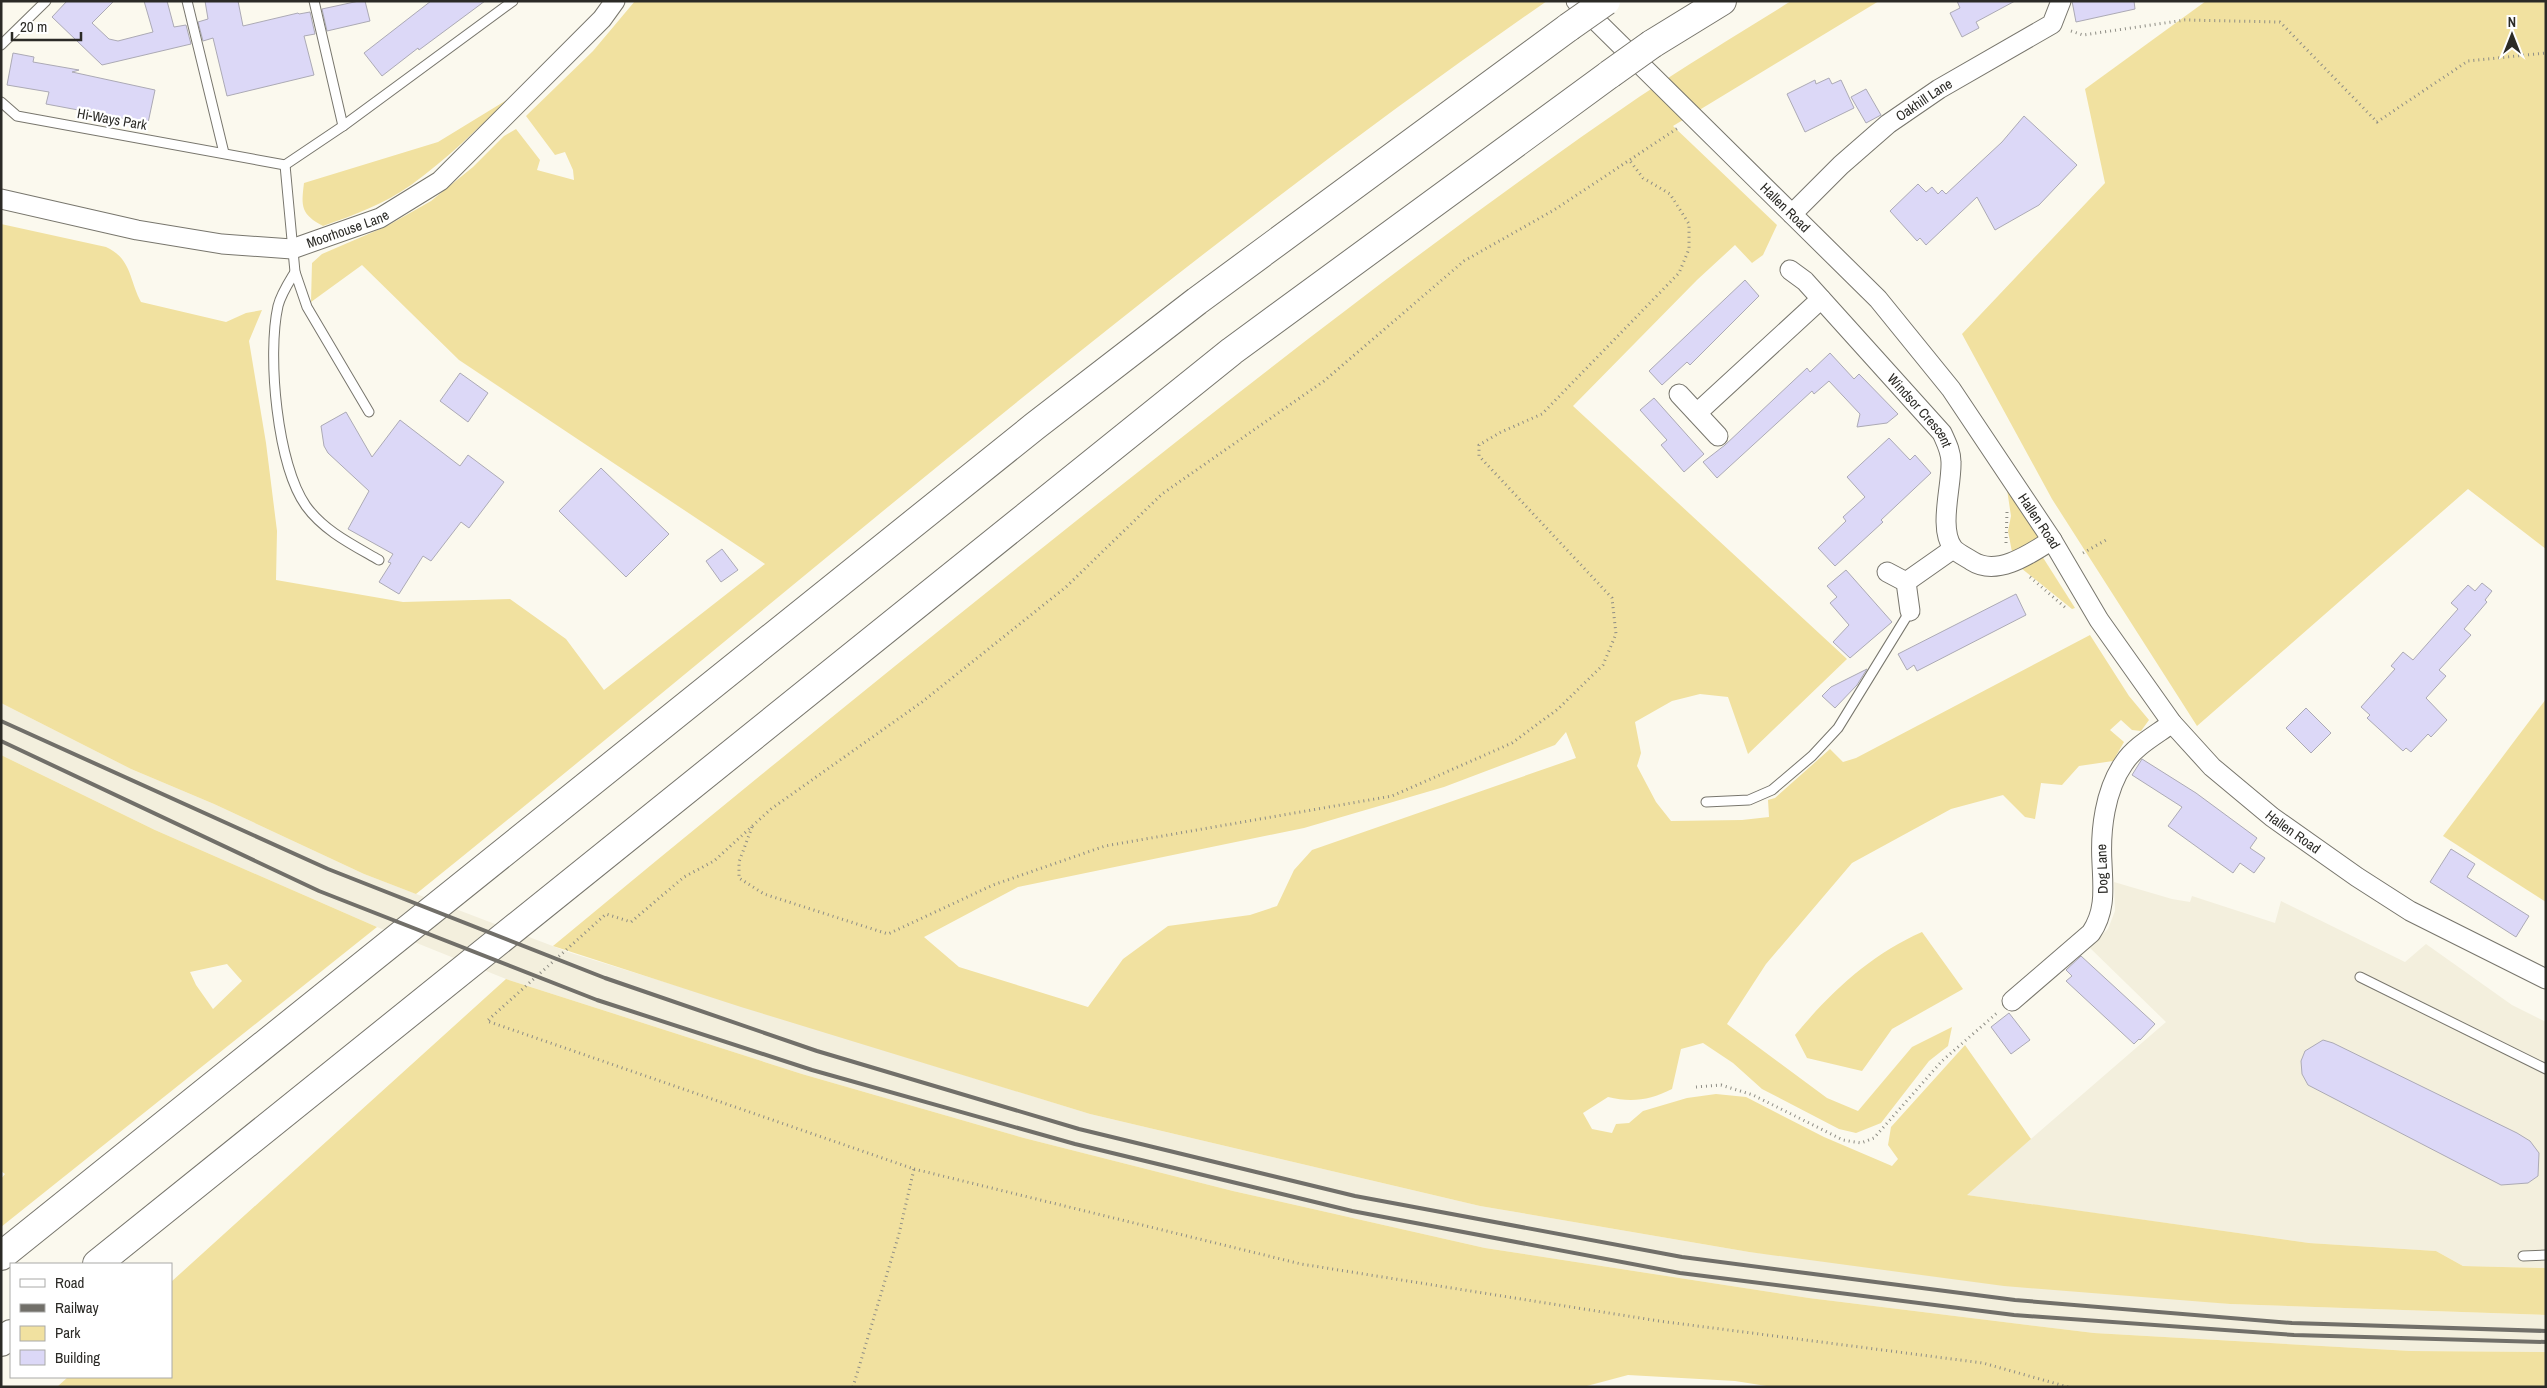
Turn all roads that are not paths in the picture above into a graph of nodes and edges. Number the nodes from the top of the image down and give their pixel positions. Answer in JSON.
{"nodes":[{"id":1,"x":46,"y":1,"type":"edge"},
{"id":2,"x":187,"y":1,"type":"edge"},
{"id":3,"x":314,"y":1,"type":"edge"},
{"id":4,"x":513,"y":1,"type":"edge"},
{"id":5,"x":615,"y":1,"type":"edge"},
{"id":6,"x":1576,"y":1,"type":"edge"},
{"id":7,"x":1606,"y":1,"type":"edge"},
{"id":8,"x":1722,"y":1,"type":"edge"},
{"id":9,"x":2061,"y":1,"type":"edge"},
{"id":10,"x":1,"y":45,"type":"edge"},
{"id":11,"x":1,"y":102,"type":"edge"},
{"id":12,"x":343,"y":126,"type":"junction"},
{"id":13,"x":224,"y":153,"type":"junction"},
{"id":14,"x":285,"y":164,"type":"junction"},
{"id":15,"x":1,"y":199,"type":"edge"},
{"id":16,"x":1792,"y":214,"type":"junction"},
{"id":17,"x":292,"y":249,"type":"junction"},
{"id":18,"x":1790,"y":270,"type":"dead end"},
{"id":19,"x":295,"y":272,"type":"junction"},
{"id":20,"x":1821,"y":299,"type":"junction"},
{"id":21,"x":1679,"y":394,"type":"dead end"},
{"id":22,"x":370,"y":412,"type":"dead end"},
{"id":23,"x":1697,"y":413,"type":"junction"},
{"id":24,"x":1718,"y":436,"type":"dead end"},
{"id":25,"x":2052,"y":540,"type":"junction"},
{"id":26,"x":1954,"y":549,"type":"junction"},
{"id":27,"x":380,"y":560,"type":"dead end"},
{"id":28,"x":1887,"y":572,"type":"dead end"},
{"id":29,"x":1906,"y":582,"type":"junction"},
{"id":30,"x":1910,"y":611,"type":"joint"},
{"id":31,"x":2172,"y":723,"type":"junction"},
{"id":32,"x":1706,"y":802,"type":"dead end"},
{"id":33,"x":2360,"y":977,"type":"dead end"},
{"id":34,"x":2546,"y":979,"type":"edge"},
{"id":35,"x":2012,"y":1001,"type":"road end"},
{"id":36,"x":2546,"y":1069,"type":"edge"},
{"id":37,"x":2546,"y":1255,"type":"edge"},
{"id":38,"x":1,"y":1256,"type":"edge"},
{"id":39,"x":2523,"y":1256,"type":"dead end"},
{"id":40,"x":99,"y":1263,"type":"edge"}],
"edges":[{"from":1,"to":10,"type":"lane"},
{"from":2,"to":13,"type":"lane"},
{"from":3,"to":12,"type":"lane"},
{"from":4,"to":12,"type":"lane"},
{"from":5,"to":17,"type":"street","name":"Moorhouse Lane"},
{"from":6,"to":16,"type":"street","name":"Hallen Road"},
{"from":7,"to":38,"type":"highway","bridge":true},
{"from":8,"to":40,"type":"highway","bridge":true},
{"from":9,"to":16,"type":"street","name":"Oakhill Lane"},
{"from":11,"to":13,"type":"lane","name":"Hi-Ways Park"},
{"from":12,"to":14,"type":"lane"},
{"from":13,"to":14,"type":"lane","name":"Hi-Ways Park"},
{"from":14,"to":17,"type":"lane"},
{"from":15,"to":17,"type":"street","name":"Moorhouse Lane"},
{"from":16,"to":25,"type":"street","name":"Hallen Road"},
{"from":17,"to":19,"type":"lane"},
{"from":18,"to":20,"type":"street","name":"Windsor Crescent"},
{"from":19,"to":22,"type":"lane"},
{"from":19,"to":27,"type":"lane"},
{"from":20,"to":23,"type":"street"},
{"from":20,"to":26,"type":"street","name":"Windsor Crescent"},
{"from":21,"to":23,"type":"street"},
{"from":23,"to":24,"type":"street"},
{"from":25,"to":26,"type":"street"},
{"from":25,"to":31,"type":"street","name":"Hallen Road"},
{"from":26,"to":29,"type":"street"},
{"from":28,"to":29,"type":"street"},
{"from":29,"to":30,"type":"street"},
{"from":30,"to":32,"type":"lane"},
{"from":31,"to":34,"type":"street","name":"Hallen Road"},
{"from":31,"to":35,"type":"street","name":"Dog Lane"},
{"from":33,"to":36,"type":"lane"},
{"from":37,"to":39,"type":"lane"}]}
